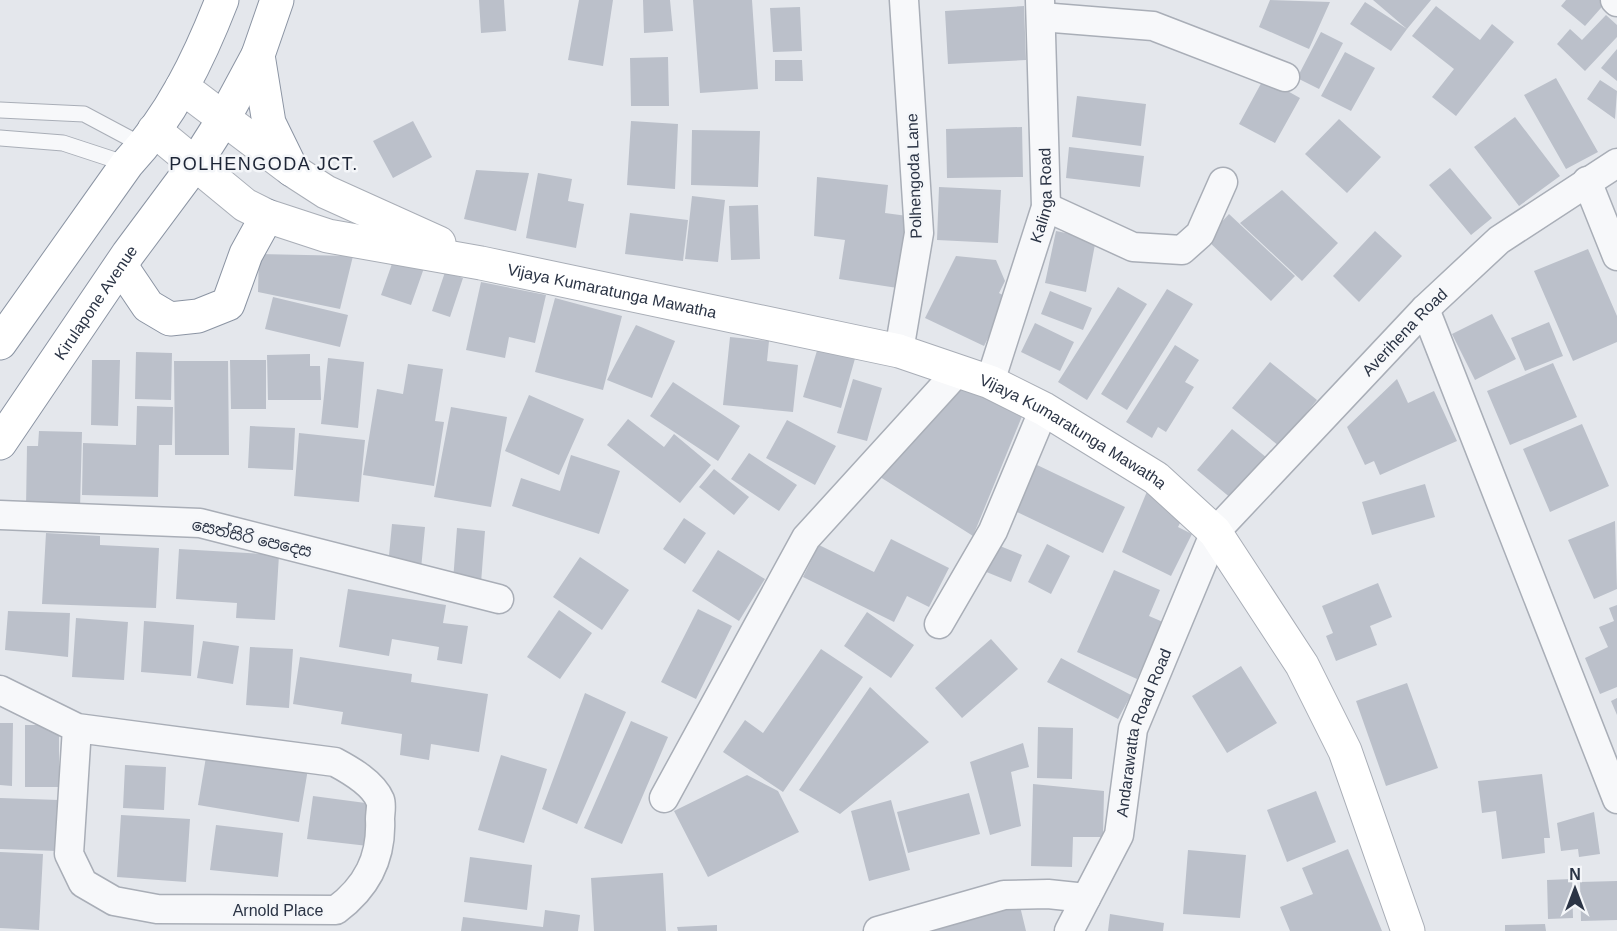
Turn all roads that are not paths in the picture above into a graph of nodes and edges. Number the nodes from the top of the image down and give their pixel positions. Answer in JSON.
{"nodes":[{"id":1,"x":222,"y":0,"type":"edge"},
{"id":2,"x":278,"y":0,"type":"edge"},
{"id":3,"x":904,"y":0,"type":"edge"},
{"id":4,"x":1041,"y":9,"type":"edge"},
{"id":5,"x":258,"y":55,"type":"junction"},
{"id":6,"x":1285,"y":76,"type":"dead end"},
{"id":7,"x":182,"y":87,"type":"junction"},
{"id":8,"x":0,"y":110,"type":"edge"},
{"id":9,"x":223,"y":120,"type":"junction"},
{"id":10,"x":0,"y":138,"type":"edge"},
{"id":11,"x":142,"y":146,"type":"junction"},
{"id":12,"x":1617,"y":162,"type":"edge"},
{"id":13,"x":195,"y":164,"type":"junction"},
{"id":14,"x":292,"y":170,"type":"junction"},
{"id":15,"x":1587,"y":181,"type":"junction"},
{"id":16,"x":1223,"y":182,"type":"dead end"},
{"id":17,"x":1046,"y":207,"type":"junction"},
{"id":18,"x":267,"y":216,"type":"junction"},
{"id":19,"x":1617,"y":256,"type":"edge"},
{"id":20,"x":481,"y":263,"type":"junction"},
{"id":21,"x":121,"y":266,"type":"junction"},
{"id":22,"x":1425,"y":309,"type":"junction"},
{"id":23,"x":0,"y":344,"type":"edge"},
{"id":24,"x":899,"y":351,"type":"junction"},
{"id":25,"x":959,"y":370,"type":"junction"},
{"id":26,"x":990,"y":382,"type":"junction"},
{"id":27,"x":1044,"y":409,"type":"junction"},
{"id":28,"x":0,"y":443,"type":"edge"},
{"id":29,"x":0,"y":515,"type":"edge"},
{"id":30,"x":1215,"y":532,"type":"junction"},
{"id":31,"x":499,"y":599,"type":"dead end"},
{"id":32,"x":939,"y":624,"type":"dead end"},
{"id":33,"x":0,"y":690,"type":"edge"},
{"id":34,"x":77,"y":728,"type":"junction"},
{"id":35,"x":664,"y":798,"type":"dead end"},
{"id":36,"x":1617,"y":799,"type":"edge"},
{"id":37,"x":1086,"y":898,"type":"junction"},
{"id":38,"x":879,"y":931,"type":"edge"},
{"id":39,"x":1069,"y":931,"type":"edge"},
{"id":40,"x":1408,"y":931,"type":"edge"}],
"edges":[{"from":1,"to":7,"type":"main road"},
{"from":2,"to":5,"type":"main road"},
{"from":3,"to":24,"type":"street","name":"Polhengoda Lane"},
{"from":4,"to":6,"type":"street"},
{"from":4,"to":17,"type":"street","name":"Kalinga Road"},
{"from":5,"to":9,"type":"main road"},
{"from":5,"to":14,"type":"main road"},
{"from":7,"to":9,"type":"main road","name":"Vijaya Kumaratunga Mawatha"},
{"from":7,"to":11,"type":"main road"},
{"from":8,"to":11,"type":"lane"},
{"from":9,"to":13,"type":"main road"},
{"from":9,"to":14,"type":"main road","name":"Vijaya Kumaratunga Mawatha"},
{"from":10,"to":11,"type":"lane"},
{"from":11,"to":13,"type":"main road","name":"Vijaya Kumaratunga Mawatha"},
{"from":11,"to":23,"type":"main road"},
{"from":12,"to":15,"type":"street","name":"Averihena Road"},
{"from":13,"to":18,"type":"main road","name":"Vijaya Kumaratunga Mawatha"},
{"from":13,"to":21,"type":"main road","name":"Kirulapone Avenue"},
{"from":14,"to":20,"type":"main road","name":"Vijaya Kumaratunga Mawatha"},
{"from":15,"to":19,"type":"street"},
{"from":15,"to":22,"type":"street","name":"Averihena Road"},
{"from":16,"to":17,"type":"street"},
{"from":17,"to":26,"type":"street","name":"Kalinga Road"},
{"from":18,"to":20,"type":"main road","name":"Vijaya Kumaratunga Mawatha"},
{"from":18,"to":21,"type":"main road"},
{"from":20,"to":24,"type":"main road","name":"Vijaya Kumaratunga Mawatha"},
{"from":21,"to":28,"type":"main road","name":"Kirulapone Avenue"},
{"from":22,"to":30,"type":"street","name":"Averihena Road"},
{"from":22,"to":36,"type":"street"},
{"from":24,"to":25,"type":"main road","name":"Vijaya Kumaratunga Mawatha"},
{"from":25,"to":26,"type":"main road","name":"Vijaya Kumaratunga Mawatha"},
{"from":25,"to":35,"type":"street"},
{"from":26,"to":27,"type":"main road","name":"Vijaya Kumaratunga Mawatha"},
{"from":27,"to":30,"type":"main road","name":"Vijaya Kumaratunga Mawatha"},
{"from":27,"to":32,"type":"street"},
{"from":29,"to":31,"type":"street","name":"සෙත්සිරි පෙදෙස"},
{"from":30,"to":37,"type":"street","name":"Andarawatta Road Road"},
{"from":30,"to":40,"type":"main road","name":"Vijaya Kumaratunga Mawatha"},
{"from":33,"to":34,"type":"street","name":"Arnold Place"},
{"from":34,"to":34,"type":"street","name":"Arnold Place"},
{"from":37,"to":38,"type":"street"},
{"from":37,"to":39,"type":"street","name":"Andarawatta Road Road"}]}
